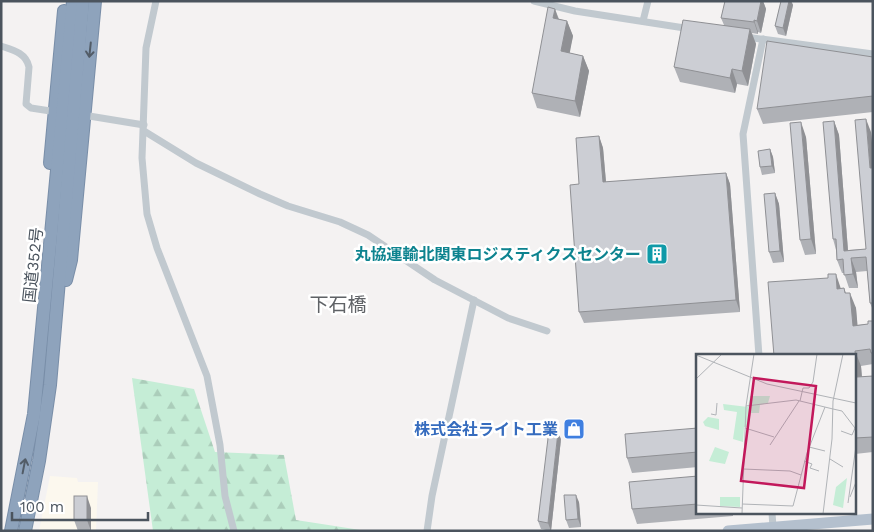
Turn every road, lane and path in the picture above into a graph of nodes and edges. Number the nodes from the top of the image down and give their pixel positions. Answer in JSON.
{"nodes":[{"id":1,"x":65,"y":1,"type":"edge"},
{"id":2,"x":73,"y":1,"type":"edge"},
{"id":3,"x":83,"y":1,"type":"edge"},
{"id":4,"x":95,"y":1,"type":"edge"},
{"id":5,"x":156,"y":1,"type":"edge"},
{"id":6,"x":534,"y":1,"type":"edge"},
{"id":7,"x":648,"y":1,"type":"edge"},
{"id":8,"x":643,"y":22,"type":"junction"},
{"id":9,"x":698,"y":30,"type":"edge"},
{"id":10,"x":735,"y":35,"type":"edge"},
{"id":11,"x":763,"y":39,"type":"junction"},
{"id":12,"x":1,"y":46,"type":"edge"},
{"id":13,"x":873,"y":54,"type":"edge"},
{"id":14,"x":68,"y":114,"type":"junction"},
{"id":15,"x":144,"y":128,"type":"junction"},
{"id":16,"x":474,"y":300,"type":"junction"},
{"id":17,"x":548,"y":331,"type":"dead end"},
{"id":18,"x":49,"y":333,"type":"junction"},
{"id":19,"x":759,"y":354,"type":"edge"},
{"id":20,"x":44,"y":384,"type":"junction"},
{"id":21,"x":772,"y":514,"type":"edge"},
{"id":22,"x":873,"y":519,"type":"edge"},
{"id":23,"x":773,"y":527,"type":"junction"},
{"id":24,"x":11,"y":531,"type":"edge"},
{"id":25,"x":25,"y":531,"type":"edge"},
{"id":26,"x":234,"y":531,"type":"edge"},
{"id":27,"x":427,"y":531,"type":"edge"},
{"id":28,"x":728,"y":531,"type":"edge"}],
"edges":[{"from":1,"to":14,"type":"highway"},
{"from":2,"to":14,"type":"highway"},
{"from":3,"to":14,"type":"highway"},
{"from":4,"to":14,"type":"highway","one_way":true},
{"from":5,"to":15,"type":"street"},
{"from":6,"to":8,"type":"street"},
{"from":7,"to":8,"type":"street"},
{"from":8,"to":9,"type":"street"},
{"from":10,"to":11,"type":"street"},
{"from":11,"to":13,"type":"street"},
{"from":11,"to":19,"type":"street"},
{"from":12,"to":14,"type":"street"},
{"from":14,"to":15,"type":"street"},
{"from":14,"to":18,"type":"highway"},
{"from":14,"to":18,"type":"highway"},
{"from":15,"to":16,"type":"street"},
{"from":15,"to":26,"type":"street"},
{"from":16,"to":17,"type":"street"},
{"from":16,"to":27,"type":"street"},
{"from":18,"to":20,"type":"highway"},
{"from":24,"to":20,"type":"highway","one_way":true},
{"from":20,"to":25,"type":"highway"},
{"from":21,"to":23,"type":"street"},
{"from":22,"to":23,"type":"main road"},
{"from":23,"to":28,"type":"main road"}]}
